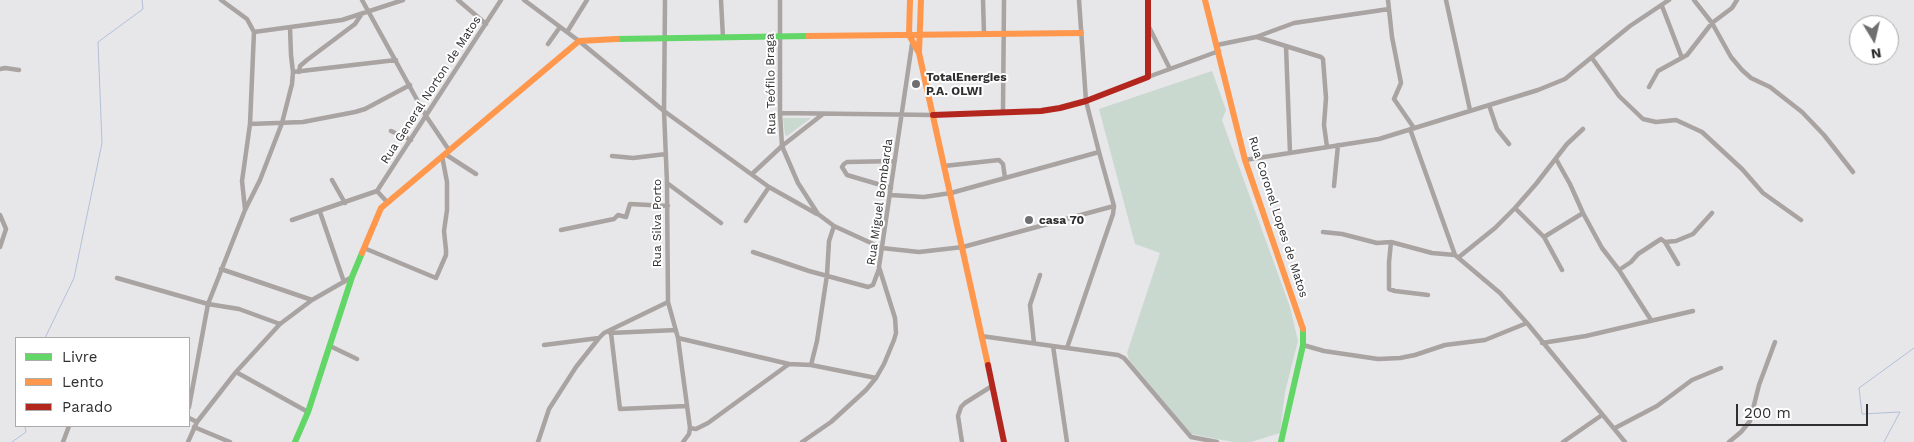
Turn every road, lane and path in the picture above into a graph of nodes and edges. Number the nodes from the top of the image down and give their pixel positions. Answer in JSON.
{"nodes":[{"id":1,"x":221,"y":0,"type":"edge"},
{"id":2,"x":362,"y":0,"type":"edge"},
{"id":3,"x":403,"y":0,"type":"edge"},
{"id":4,"x":458,"y":0,"type":"edge"},
{"id":5,"x":501,"y":0,"type":"edge"},
{"id":6,"x":524,"y":0,"type":"edge"},
{"id":7,"x":588,"y":0,"type":"edge"},
{"id":8,"x":666,"y":0,"type":"edge"},
{"id":9,"x":721,"y":0,"type":"edge"},
{"id":10,"x":780,"y":0,"type":"edge"},
{"id":11,"x":910,"y":0,"type":"edge"},
{"id":12,"x":921,"y":0,"type":"edge"},
{"id":13,"x":983,"y":0,"type":"edge"},
{"id":14,"x":1004,"y":0,"type":"edge"},
{"id":15,"x":1079,"y":0,"type":"edge"},
{"id":16,"x":1148,"y":0,"type":"edge"},
{"id":17,"x":1205,"y":0,"type":"edge"},
{"id":18,"x":1388,"y":0,"type":"edge"},
{"id":19,"x":1446,"y":0,"type":"edge"},
{"id":20,"x":1669,"y":0,"type":"edge"},
{"id":21,"x":1694,"y":0,"type":"edge"},
{"id":22,"x":1737,"y":0,"type":"edge"},
{"id":23,"x":1662,"y":6,"type":"junction"},
{"id":24,"x":1389,"y":9,"type":"junction"},
{"id":25,"x":369,"y":13,"type":"junction"},
{"id":26,"x":361,"y":15,"type":"junction"},
{"id":27,"x":1712,"y":23,"type":"junction"},
{"id":28,"x":486,"y":24,"type":"junction"},
{"id":29,"x":1148,"y":25,"type":"junction"},
{"id":30,"x":560,"y":27,"type":"junction"},
{"id":31,"x":290,"y":28,"type":"junction"},
{"id":32,"x":254,"y":32,"type":"junction"},
{"id":33,"x":567,"y":32,"type":"junction"},
{"id":34,"x":1081,"y":33,"type":"junction"},
{"id":35,"x":984,"y":34,"type":"junction"},
{"id":36,"x":1004,"y":34,"type":"junction"},
{"id":37,"x":910,"y":35,"type":"junction"},
{"id":38,"x":921,"y":35,"type":"junction"},
{"id":39,"x":779,"y":37,"type":"junction"},
{"id":40,"x":1256,"y":37,"type":"junction"},
{"id":41,"x":724,"y":38,"type":"junction"},
{"id":42,"x":665,"y":39,"type":"junction"},
{"id":43,"x":579,"y":41,"type":"junction"},
{"id":44,"x":548,"y":44,"type":"dead end"},
{"id":45,"x":912,"y":44,"type":"junction"},
{"id":46,"x":1286,"y":46,"type":"junction"},
{"id":47,"x":1218,"y":48,"type":"junction"},
{"id":48,"x":919,"y":53,"type":"junction"},
{"id":49,"x":1592,"y":58,"type":"junction"},
{"id":50,"x":1682,"y":58,"type":"junction"},
{"id":51,"x":396,"y":60,"type":"junction"},
{"id":52,"x":0,"y":69,"type":"edge"},
{"id":53,"x":1170,"y":69,"type":"junction"},
{"id":54,"x":19,"y":70,"type":"dead end"},
{"id":55,"x":296,"y":72,"type":"junction"},
{"id":56,"x":1148,"y":77,"type":"junction"},
{"id":57,"x":410,"y":85,"type":"junction"},
{"id":58,"x":1649,"y":87,"type":"dead end"},
{"id":59,"x":1086,"y":101,"type":"junction"},
{"id":60,"x":1490,"y":104,"type":"junction"},
{"id":61,"x":1470,"y":110,"type":"junction"},
{"id":62,"x":664,"y":111,"type":"junction"},
{"id":63,"x":1003,"y":112,"type":"junction"},
{"id":64,"x":824,"y":113,"type":"junction"},
{"id":65,"x":780,"y":114,"type":"junction"},
{"id":66,"x":903,"y":114,"type":"junction"},
{"id":67,"x":932,"y":115,"type":"junction"},
{"id":68,"x":426,"y":116,"type":"junction"},
{"id":69,"x":282,"y":123,"type":"junction"},
{"id":70,"x":250,"y":124,"type":"junction"},
{"id":71,"x":1583,"y":128,"type":"dead end"},
{"id":72,"x":1412,"y":129,"type":"junction"},
{"id":73,"x":391,"y":131,"type":"dead end"},
{"id":74,"x":411,"y":140,"type":"junction"},
{"id":75,"x":1510,"y":144,"type":"dead end"},
{"id":76,"x":1338,"y":145,"type":"junction"},
{"id":77,"x":782,"y":146,"type":"junction"},
{"id":78,"x":1327,"y":146,"type":"junction"},
{"id":79,"x":1100,"y":152,"type":"junction"},
{"id":80,"x":445,"y":153,"type":"junction"},
{"id":81,"x":1290,"y":153,"type":"junction"},
{"id":82,"x":666,"y":154,"type":"junction"},
{"id":83,"x":612,"y":156,"type":"dead end"},
{"id":84,"x":1556,"y":159,"type":"junction"},
{"id":85,"x":1245,"y":160,"type":"junction"},
{"id":86,"x":895,"y":161,"type":"junction"},
{"id":87,"x":944,"y":166,"type":"junction"},
{"id":88,"x":1853,"y":172,"type":"dead end"},
{"id":89,"x":476,"y":174,"type":"dead end"},
{"id":90,"x":752,"y":174,"type":"junction"},
{"id":91,"x":1005,"y":178,"type":"junction"},
{"id":92,"x":332,"y":180,"type":"dead end"},
{"id":93,"x":668,"y":183,"type":"junction"},
{"id":94,"x":770,"y":186,"type":"junction"},
{"id":95,"x":1334,"y":186,"type":"dead end"},
{"id":96,"x":891,"y":188,"type":"junction"},
{"id":97,"x":377,"y":191,"type":"junction"},
{"id":98,"x":951,"y":193,"type":"junction"},
{"id":99,"x":890,"y":195,"type":"junction"},
{"id":100,"x":387,"y":202,"type":"junction"},
{"id":101,"x":345,"y":203,"type":"junction"},
{"id":102,"x":668,"y":206,"type":"junction"},
{"id":103,"x":1114,"y":206,"type":"junction"},
{"id":104,"x":1515,"y":208,"type":"junction"},
{"id":105,"x":245,"y":210,"type":"junction"},
{"id":106,"x":320,"y":212,"type":"junction"},
{"id":107,"x":1583,"y":213,"type":"junction"},
{"id":108,"x":1712,"y":213,"type":"dead end"},
{"id":109,"x":818,"y":214,"type":"junction"},
{"id":110,"x":0,"y":215,"type":"edge"},
{"id":111,"x":292,"y":220,"type":"dead end"},
{"id":112,"x":1801,"y":220,"type":"dead end"},
{"id":113,"x":746,"y":221,"type":"dead end"},
{"id":114,"x":721,"y":223,"type":"dead end"},
{"id":115,"x":834,"y":226,"type":"junction"},
{"id":116,"x":561,"y":230,"type":"dead end"},
{"id":117,"x":1323,"y":232,"type":"dead end"},
{"id":118,"x":1544,"y":237,"type":"junction"},
{"id":119,"x":1391,"y":242,"type":"junction"},
{"id":120,"x":1665,"y":242,"type":"junction"},
{"id":121,"x":0,"y":247,"type":"edge"},
{"id":122,"x":963,"y":247,"type":"junction"},
{"id":123,"x":364,"y":248,"type":"junction"},
{"id":124,"x":882,"y":248,"type":"junction"},
{"id":125,"x":753,"y":252,"type":"dead end"},
{"id":126,"x":1457,"y":256,"type":"junction"},
{"id":127,"x":1678,"y":264,"type":"dead end"},
{"id":128,"x":879,"y":267,"type":"junction"},
{"id":129,"x":221,"y":269,"type":"junction"},
{"id":130,"x":1562,"y":270,"type":"dead end"},
{"id":131,"x":1619,"y":270,"type":"junction"},
{"id":132,"x":827,"y":275,"type":"junction"},
{"id":133,"x":1040,"y":275,"type":"dead end"},
{"id":134,"x":352,"y":277,"type":"junction"},
{"id":135,"x":117,"y":278,"type":"dead end"},
{"id":136,"x":344,"y":282,"type":"junction"},
{"id":137,"x":1428,"y":295,"type":"dead end"},
{"id":138,"x":312,"y":300,"type":"junction"},
{"id":139,"x":668,"y":302,"type":"junction"},
{"id":140,"x":208,"y":304,"type":"junction"},
{"id":141,"x":1693,"y":311,"type":"dead end"},
{"id":142,"x":1651,"y":320,"type":"junction"},
{"id":143,"x":1527,"y":323,"type":"junction"},
{"id":144,"x":280,"y":324,"type":"junction"},
{"id":145,"x":676,"y":330,"type":"junction"},
{"id":146,"x":604,"y":333,"type":"junction"},
{"id":147,"x":611,"y":333,"type":"junction"},
{"id":148,"x":981,"y":336,"type":"junction"},
{"id":149,"x":599,"y":338,"type":"junction"},
{"id":150,"x":678,"y":338,"type":"junction"},
{"id":151,"x":1775,"y":342,"type":"dead end"},
{"id":152,"x":1034,"y":343,"type":"junction"},
{"id":153,"x":1542,"y":343,"type":"junction"},
{"id":154,"x":544,"y":345,"type":"dead end"},
{"id":155,"x":1303,"y":345,"type":"junction"},
{"id":156,"x":330,"y":346,"type":"junction"},
{"id":157,"x":1053,"y":346,"type":"junction"},
{"id":158,"x":1067,"y":348,"type":"junction"},
{"id":159,"x":357,"y":359,"type":"dead end"},
{"id":160,"x":788,"y":364,"type":"junction"},
{"id":161,"x":811,"y":364,"type":"junction"},
{"id":162,"x":1721,"y":368,"type":"dead end"},
{"id":163,"x":236,"y":372,"type":"junction"},
{"id":164,"x":876,"y":378,"type":"junction"},
{"id":165,"x":992,"y":386,"type":"junction"},
{"id":166,"x":190,"y":402,"type":"edge"},
{"id":167,"x":686,"y":406,"type":"junction"},
{"id":168,"x":308,"y":412,"type":"junction"},
{"id":169,"x":1602,"y":415,"type":"junction"},
{"id":170,"x":190,"y":419,"type":"edge"},
{"id":171,"x":196,"y":425,"type":"junction"},
{"id":172,"x":69,"y":427,"type":"edge"},
{"id":173,"x":690,"y":428,"type":"junction"},
{"id":174,"x":1614,"y":428,"type":"junction"},
{"id":175,"x":1191,"y":438,"type":"junction"},
{"id":176,"x":64,"y":442,"type":"edge"},
{"id":177,"x":188,"y":442,"type":"edge"},
{"id":178,"x":230,"y":442,"type":"edge"},
{"id":179,"x":295,"y":442,"type":"edge"},
{"id":180,"x":538,"y":442,"type":"edge"},
{"id":181,"x":683,"y":442,"type":"edge"},
{"id":182,"x":802,"y":442,"type":"edge"},
{"id":183,"x":962,"y":442,"type":"edge"},
{"id":184,"x":1004,"y":442,"type":"edge"},
{"id":185,"x":1067,"y":442,"type":"edge"},
{"id":186,"x":1186,"y":442,"type":"edge"},
{"id":187,"x":1217,"y":442,"type":"edge"},
{"id":188,"x":1279,"y":442,"type":"edge"},
{"id":189,"x":1563,"y":442,"type":"edge"},
{"id":190,"x":1625,"y":442,"type":"edge"},
{"id":191,"x":1729,"y":442,"type":"edge"}],
"edges":[{"from":1,"to":32,"type":"street"},
{"from":2,"to":25,"type":"street"},
{"from":3,"to":25,"type":"street"},
{"from":4,"to":28,"type":"street"},
{"from":5,"to":28,"type":"street","name":"Rua General Norton de Matos"},
{"from":6,"to":30,"type":"street"},
{"from":7,"to":33,"type":"street"},
{"from":8,"to":42,"type":"street","name":"Rua Silva Porto"},
{"from":9,"to":41,"type":"street"},
{"from":10,"to":39,"type":"street","name":"Rua Teófilo Braga"},
{"from":11,"to":37,"type":"street"},
{"from":12,"to":38,"type":"street"},
{"from":13,"to":35,"type":"street"},
{"from":14,"to":36,"type":"street"},
{"from":15,"to":34,"type":"street"},
{"from":16,"to":29,"type":"street"},
{"from":17,"to":47,"type":"street","name":"Rua Coronel Lopes de Matos"},
{"from":18,"to":24,"type":"street"},
{"from":19,"to":61,"type":"street"},
{"from":20,"to":23,"type":"street"},
{"from":21,"to":27,"type":"street"},
{"from":22,"to":27,"type":"street"},
{"from":23,"to":49,"type":"street"},
{"from":23,"to":50,"type":"street"},
{"from":24,"to":40,"type":"street"},
{"from":24,"to":72,"type":"street"},
{"from":25,"to":26,"type":"street"},
{"from":25,"to":51,"type":"street"},
{"from":26,"to":31,"type":"street"},
{"from":26,"to":55,"type":"street"},
{"from":27,"to":50,"type":"street"},
{"from":27,"to":88,"type":"street"},
{"from":28,"to":68,"type":"street","name":"Rua General Norton de Matos"},
{"from":29,"to":53,"type":"street"},
{"from":29,"to":56,"type":"street"},
{"from":30,"to":33,"type":"street"},
{"from":30,"to":44,"type":"street"},
{"from":31,"to":32,"type":"street"},
{"from":31,"to":55,"type":"street"},
{"from":32,"to":70,"type":"street"},
{"from":33,"to":43,"type":"street"},
{"from":34,"to":36,"type":"street"},
{"from":34,"to":59,"type":"street"},
{"from":35,"to":36,"type":"street"},
{"from":35,"to":38,"type":"street"},
{"from":36,"to":63,"type":"street"},
{"from":37,"to":38,"type":"street"},
{"from":37,"to":39,"type":"street"},
{"from":37,"to":45,"type":"street"},
{"from":38,"to":48,"type":"street"},
{"from":39,"to":41,"type":"street"},
{"from":39,"to":65,"type":"street","name":"Rua Teófilo Braga"},
{"from":40,"to":46,"type":"street"},
{"from":40,"to":47,"type":"street"},
{"from":41,"to":42,"type":"street"},
{"from":42,"to":43,"type":"street"},
{"from":42,"to":62,"type":"street","name":"Rua Silva Porto"},
{"from":43,"to":62,"type":"street"},
{"from":43,"to":80,"type":"street"},
{"from":45,"to":48,"type":"street"},
{"from":45,"to":66,"type":"street","name":"Rua Miguel Bombarda"},
{"from":46,"to":78,"type":"street"},
{"from":46,"to":81,"type":"street"},
{"from":47,"to":53,"type":"street"},
{"from":47,"to":85,"type":"street","name":"Rua Coronel Lopes de Matos"},
{"from":48,"to":67,"type":"street"},
{"from":49,"to":60,"type":"street"},
{"from":49,"to":112,"type":"street"},
{"from":50,"to":58,"type":"street"},
{"from":51,"to":55,"type":"street"},
{"from":51,"to":57,"type":"street"},
{"from":52,"to":54,"type":"street"},
{"from":53,"to":56,"type":"street"},
{"from":55,"to":69,"type":"street"},
{"from":56,"to":59,"type":"street"},
{"from":57,"to":68,"type":"street"},
{"from":57,"to":69,"type":"street"},
{"from":59,"to":63,"type":"street"},
{"from":59,"to":79,"type":"street"},
{"from":60,"to":61,"type":"street"},
{"from":60,"to":75,"type":"street"},
{"from":61,"to":72,"type":"street"},
{"from":62,"to":82,"type":"street","name":"Rua Silva Porto"},
{"from":62,"to":90,"type":"street"},
{"from":63,"to":67,"type":"street"},
{"from":64,"to":65,"type":"street"},
{"from":64,"to":66,"type":"street"},
{"from":64,"to":77,"type":"street"},
{"from":65,"to":77,"type":"street","name":"Rua Teófilo Braga"},
{"from":66,"to":67,"type":"street"},
{"from":66,"to":86,"type":"street","name":"Rua Miguel Bombarda"},
{"from":67,"to":87,"type":"street"},
{"from":68,"to":74,"type":"street","name":"Rua General Norton de Matos"},
{"from":68,"to":80,"type":"street"},
{"from":69,"to":70,"type":"street"},
{"from":69,"to":105,"type":"street"},
{"from":70,"to":105,"type":"street"},
{"from":71,"to":84,"type":"street"},
{"from":72,"to":76,"type":"street"},
{"from":72,"to":126,"type":"street"},
{"from":73,"to":74,"type":"street"},
{"from":74,"to":97,"type":"street","name":"Rua General Norton de Matos"},
{"from":76,"to":78,"type":"street"},
{"from":76,"to":95,"type":"street"},
{"from":77,"to":90,"type":"street"},
{"from":77,"to":109,"type":"street","name":"Rua Teófilo Braga"},
{"from":78,"to":81,"type":"street"},
{"from":79,"to":91,"type":"street"},
{"from":79,"to":103,"type":"street"},
{"from":80,"to":89,"type":"street"},
{"from":80,"to":100,"type":"street"},
{"from":80,"to":123,"type":"street"},
{"from":81,"to":85,"type":"street"},
{"from":82,"to":83,"type":"street"},
{"from":82,"to":93,"type":"street","name":"Rua Silva Porto"},
{"from":84,"to":104,"type":"street"},
{"from":84,"to":107,"type":"street"},
{"from":85,"to":155,"type":"street","name":"Rua Coronel Lopes de Matos"},
{"from":86,"to":96,"type":"street","name":"Rua Miguel Bombarda"},
{"from":86,"to":96,"type":"street"},
{"from":87,"to":91,"type":"street"},
{"from":87,"to":98,"type":"street"},
{"from":90,"to":94,"type":"street"},
{"from":91,"to":98,"type":"street"},
{"from":92,"to":101,"type":"street"},
{"from":93,"to":102,"type":"street","name":"Rua Silva Porto"},
{"from":93,"to":114,"type":"street"},
{"from":94,"to":109,"type":"street"},
{"from":94,"to":113,"type":"street"},
{"from":96,"to":99,"type":"street","name":"Rua Miguel Bombarda"},
{"from":97,"to":100,"type":"street"},
{"from":97,"to":101,"type":"street"},
{"from":98,"to":99,"type":"street"},
{"from":98,"to":122,"type":"street"},
{"from":99,"to":124,"type":"street","name":"Rua Miguel Bombarda"},
{"from":100,"to":123,"type":"street"},
{"from":101,"to":106,"type":"street"},
{"from":102,"to":116,"type":"street"},
{"from":102,"to":139,"type":"street","name":"Rua Silva Porto"},
{"from":103,"to":122,"type":"street","name":"Rua Teófilo Braga"},
{"from":103,"to":158,"type":"street"},
{"from":104,"to":118,"type":"street"},
{"from":104,"to":126,"type":"street"},
{"from":105,"to":129,"type":"street"},
{"from":106,"to":111,"type":"street"},
{"from":106,"to":136,"type":"street"},
{"from":107,"to":118,"type":"street"},
{"from":107,"to":131,"type":"street"},
{"from":108,"to":120,"type":"street"},
{"from":109,"to":115,"type":"street","name":"Rua Teófilo Braga"},
{"from":110,"to":121,"type":"street"},
{"from":115,"to":124,"type":"street","name":"Rua Teófilo Braga"},
{"from":115,"to":132,"type":"street"},
{"from":117,"to":119,"type":"street"},
{"from":118,"to":130,"type":"street"},
{"from":119,"to":126,"type":"street"},
{"from":119,"to":137,"type":"street"},
{"from":120,"to":127,"type":"street"},
{"from":120,"to":131,"type":"street"},
{"from":122,"to":124,"type":"street","name":"Rua Teófilo Braga"},
{"from":122,"to":148,"type":"street"},
{"from":123,"to":134,"type":"street"},
{"from":124,"to":128,"type":"street","name":"Rua Miguel Bombarda"},
{"from":125,"to":132,"type":"street"},
{"from":126,"to":143,"type":"street"},
{"from":128,"to":132,"type":"street"},
{"from":128,"to":164,"type":"street","name":"Rua Miguel Bombarda"},
{"from":129,"to":138,"type":"street"},
{"from":129,"to":140,"type":"street"},
{"from":131,"to":142,"type":"street"},
{"from":132,"to":161,"type":"street"},
{"from":133,"to":152,"type":"street"},
{"from":134,"to":136,"type":"street"},
{"from":134,"to":156,"type":"street"},
{"from":135,"to":140,"type":"street"},
{"from":136,"to":138,"type":"street"},
{"from":138,"to":144,"type":"street"},
{"from":139,"to":145,"type":"street","name":"Rua Silva Porto"},
{"from":139,"to":146,"type":"street"},
{"from":140,"to":144,"type":"street"},
{"from":140,"to":166,"type":"street"},
{"from":141,"to":142,"type":"street"},
{"from":142,"to":153,"type":"street"},
{"from":143,"to":153,"type":"street"},
{"from":143,"to":155,"type":"street"},
{"from":144,"to":163,"type":"street"},
{"from":145,"to":147,"type":"street"},
{"from":145,"to":150,"type":"street","name":"Rua Silva Porto"},
{"from":146,"to":147,"type":"street"},
{"from":146,"to":149,"type":"street"},
{"from":147,"to":167,"type":"street"},
{"from":148,"to":152,"type":"street"},
{"from":148,"to":165,"type":"street"},
{"from":149,"to":154,"type":"street"},
{"from":149,"to":180,"type":"street"},
{"from":150,"to":160,"type":"street"},
{"from":150,"to":167,"type":"street","name":"Rua Silva Porto"},
{"from":151,"to":191,"type":"street"},
{"from":152,"to":157,"type":"street"},
{"from":153,"to":169,"type":"street"},
{"from":155,"to":188,"type":"street","name":"Rua Coronel Lopes de Matos"},
{"from":156,"to":159,"type":"street"},
{"from":156,"to":168,"type":"street"},
{"from":157,"to":158,"type":"street"},
{"from":157,"to":185,"type":"street"},
{"from":158,"to":175,"type":"street"},
{"from":160,"to":161,"type":"street"},
{"from":160,"to":173,"type":"street"},
{"from":161,"to":164,"type":"street"},
{"from":162,"to":174,"type":"street"},
{"from":163,"to":168,"type":"street"},
{"from":163,"to":171,"type":"street"},
{"from":164,"to":182,"type":"street","name":"Rua Miguel Bombarda"},
{"from":165,"to":183,"type":"street"},
{"from":165,"to":184,"type":"street"},
{"from":167,"to":173,"type":"street","name":"Rua Silva Porto"},
{"from":168,"to":179,"type":"street"},
{"from":169,"to":174,"type":"street"},
{"from":169,"to":189,"type":"street"},
{"from":170,"to":171,"type":"street"},
{"from":171,"to":177,"type":"street"},
{"from":171,"to":178,"type":"street"},
{"from":172,"to":176,"type":"street"},
{"from":173,"to":181,"type":"street"},
{"from":174,"to":190,"type":"street"},
{"from":175,"to":186,"type":"street"},
{"from":175,"to":187,"type":"street"}]}
